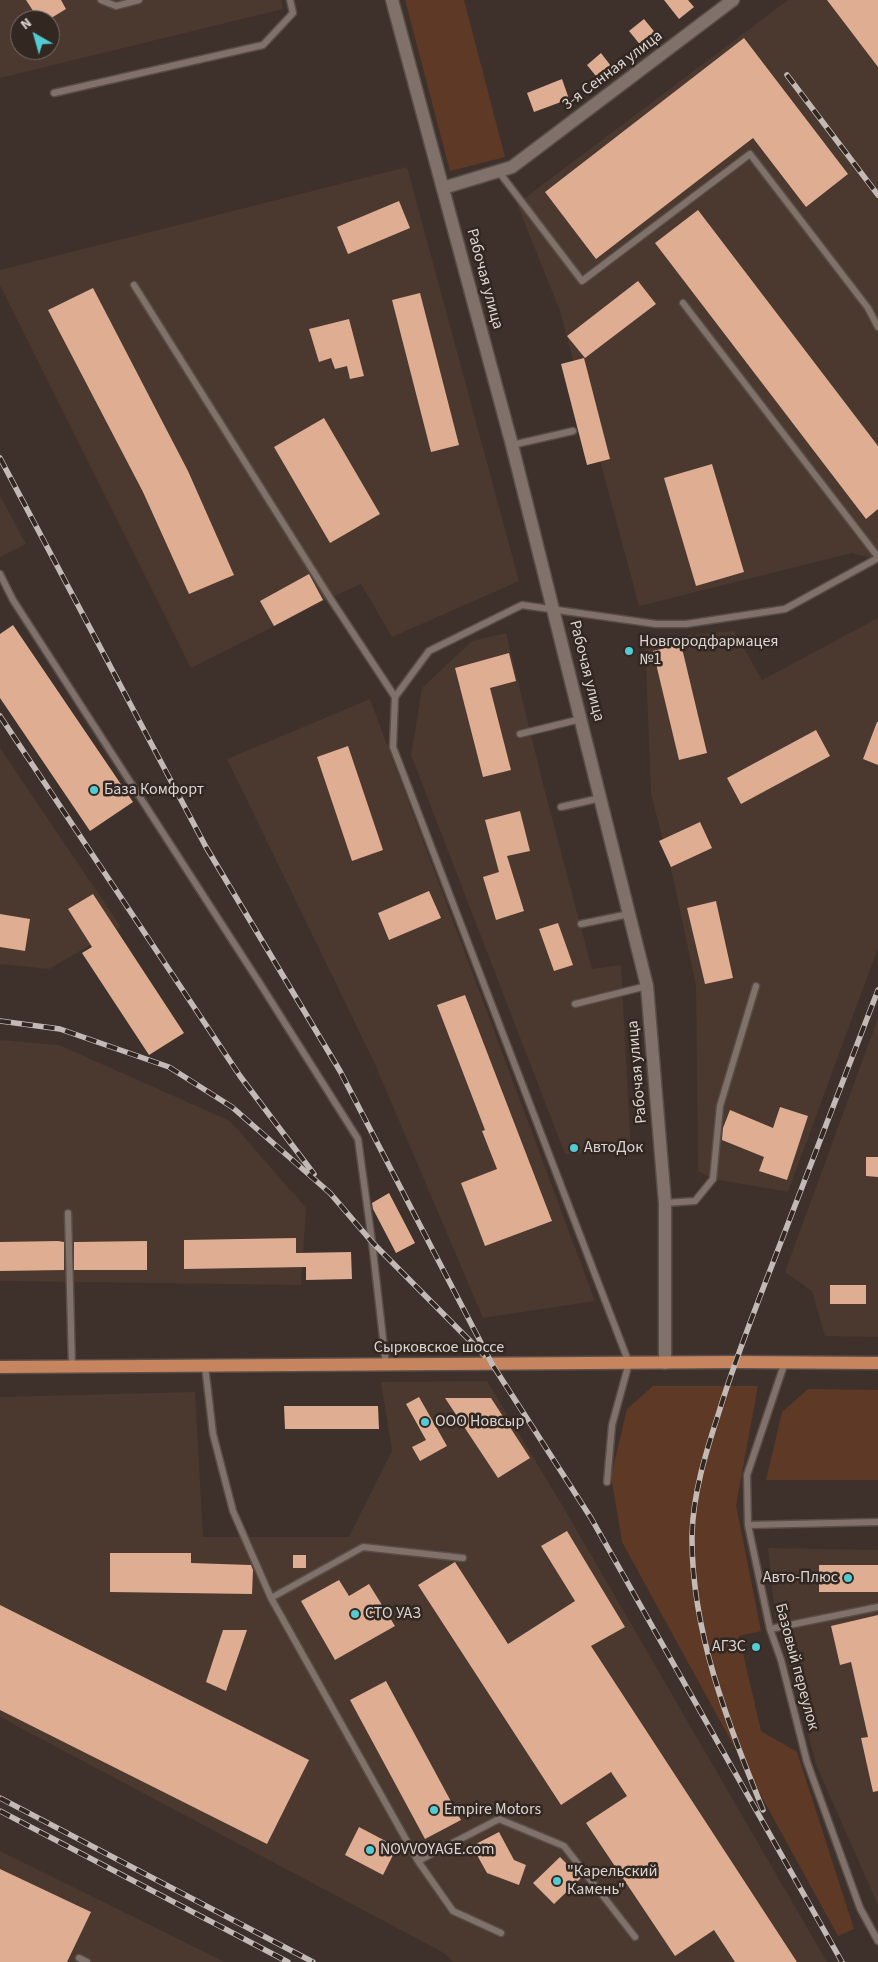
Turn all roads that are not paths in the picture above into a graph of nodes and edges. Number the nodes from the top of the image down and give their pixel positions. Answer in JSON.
{"nodes":[{"id":1,"x":101,"y":0,"type":"edge"},
{"id":2,"x":139,"y":0,"type":"edge"},
{"id":3,"x":290,"y":0,"type":"edge"},
{"id":4,"x":392,"y":0,"type":"edge"},
{"id":5,"x":733,"y":0,"type":"edge"},
{"id":6,"x":54,"y":93,"type":"dead end"},
{"id":7,"x":499,"y":172,"type":"junction"},
{"id":8,"x":443,"y":188,"type":"junction"},
{"id":9,"x":134,"y":285,"type":"dead end"},
{"id":10,"x":683,"y":303,"type":"dead end"},
{"id":11,"x":878,"y":328,"type":"edge"},
{"id":12,"x":573,"y":430,"type":"dead end"},
{"id":13,"x":512,"y":446,"type":"junction"},
{"id":14,"x":878,"y":557,"type":"edge"},
{"id":15,"x":0,"y":574,"type":"edge"},
{"id":16,"x":554,"y":610,"type":"junction"},
{"id":17,"x":395,"y":697,"type":"junction"},
{"id":18,"x":581,"y":719,"type":"junction"},
{"id":19,"x":520,"y":734,"type":"dead end"},
{"id":20,"x":601,"y":798,"type":"junction"},
{"id":21,"x":561,"y":807,"type":"dead end"},
{"id":22,"x":629,"y":914,"type":"junction"},
{"id":23,"x":580,"y":924,"type":"dead end"},
{"id":24,"x":647,"y":986,"type":"junction"},
{"id":25,"x":756,"y":986,"type":"dead end"},
{"id":26,"x":575,"y":1004,"type":"dead end"},
{"id":27,"x":666,"y":1203,"type":"junction"},
{"id":28,"x":68,"y":1213,"type":"dead end"},
{"id":29,"x":785,"y":1362,"type":"junction"},
{"id":30,"x":629,"y":1363,"type":"junction"},
{"id":31,"x":665,"y":1363,"type":"junction"},
{"id":32,"x":878,"y":1363,"type":"edge"},
{"id":33,"x":386,"y":1365,"type":"junction"},
{"id":34,"x":72,"y":1366,"type":"junction"},
{"id":35,"x":205,"y":1366,"type":"junction"},
{"id":36,"x":0,"y":1367,"type":"edge"},
{"id":37,"x":607,"y":1482,"type":"dead end"},
{"id":38,"x":878,"y":1522,"type":"edge"},
{"id":39,"x":748,"y":1526,"type":"junction"},
{"id":40,"x":463,"y":1558,"type":"dead end"},
{"id":41,"x":271,"y":1598,"type":"junction"},
{"id":42,"x":878,"y":1608,"type":"edge"},
{"id":43,"x":770,"y":1629,"type":"junction"},
{"id":44,"x":418,"y":1860,"type":"junction"},
{"id":45,"x":501,"y":1933,"type":"dead end"},
{"id":46,"x":635,"y":1936,"type":"dead end"},
{"id":47,"x":878,"y":1941,"type":"edge"},
{"id":48,"x":79,"y":1958,"type":"dead end"},
{"id":49,"x":87,"y":1962,"type":"edge"}],
"edges":[{"from":1,"to":2,"type":"lane"},
{"from":3,"to":6,"type":"lane"},
{"from":4,"to":8,"type":"main road","name":"Рабочая улица"},
{"from":5,"to":7,"type":"main road","name":"3-я Сенная улица"},
{"from":7,"to":8,"type":"main road","name":"3-я Сенная улица"},
{"from":7,"to":11,"type":"lane"},
{"from":8,"to":13,"type":"main road","name":"Рабочая улица"},
{"from":9,"to":17,"type":"lane"},
{"from":10,"to":14,"type":"lane"},
{"from":12,"to":13,"type":"lane"},
{"from":13,"to":16,"type":"main road","name":"Рабочая улица"},
{"from":14,"to":16,"type":"lane"},
{"from":15,"to":33,"type":"lane"},
{"from":16,"to":17,"type":"lane"},
{"from":16,"to":18,"type":"main road","name":"Рабочая улица"},
{"from":17,"to":30,"type":"lane"},
{"from":18,"to":19,"type":"lane"},
{"from":18,"to":20,"type":"main road","name":"Рабочая улица"},
{"from":20,"to":21,"type":"lane"},
{"from":20,"to":22,"type":"main road","name":"Рабочая улица"},
{"from":22,"to":23,"type":"lane"},
{"from":22,"to":24,"type":"main road","name":"Рабочая улица"},
{"from":24,"to":26,"type":"lane"},
{"from":24,"to":27,"type":"main road","name":"Рабочая улица"},
{"from":25,"to":27,"type":"lane"},
{"from":27,"to":31,"type":"main road","name":"Рабочая улица"},
{"from":28,"to":34,"type":"lane"},
{"from":29,"to":31,"type":"main road","name":"Сырковское шоссе"},
{"from":29,"to":32,"type":"main road","name":"Сырковское шоссе"},
{"from":29,"to":39,"type":"lane","name":"Базовый переулок"},
{"from":30,"to":31,"type":"main road","name":"Сырковское шоссе"},
{"from":30,"to":33,"type":"main road","name":"Сырковское шоссе"},
{"from":30,"to":37,"type":"lane"},
{"from":33,"to":35,"type":"main road","name":"Сырковское шоссе"},
{"from":34,"to":35,"type":"main road","name":"Сырковское шоссе"},
{"from":34,"to":36,"type":"main road","name":"Сырковское шоссе"},
{"from":35,"to":41,"type":"lane"},
{"from":38,"to":39,"type":"lane"},
{"from":39,"to":43,"type":"lane","name":"Базовый переулок"},
{"from":40,"to":41,"type":"lane"},
{"from":41,"to":44,"type":"lane"},
{"from":42,"to":43,"type":"lane"},
{"from":43,"to":47,"type":"lane","name":"Базовый переулок"},
{"from":44,"to":45,"type":"lane"},
{"from":44,"to":46,"type":"lane"},
{"from":48,"to":49,"type":"lane"}]}
